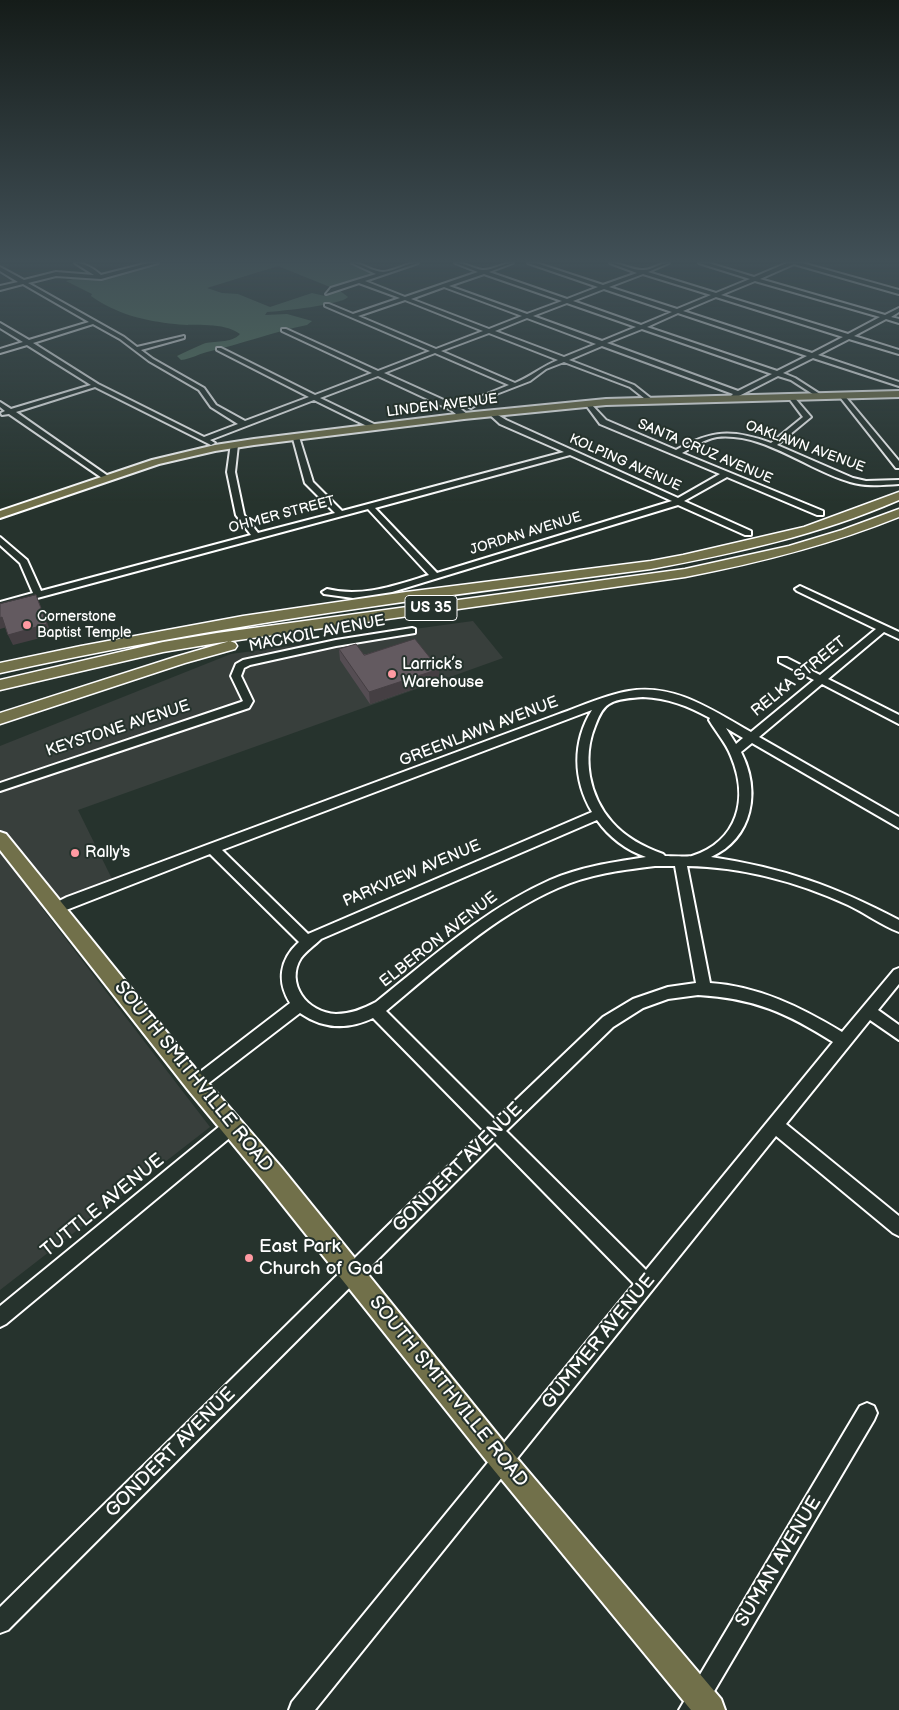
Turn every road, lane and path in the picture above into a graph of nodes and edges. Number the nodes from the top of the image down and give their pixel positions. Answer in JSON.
{"nodes":[{"id":1,"x":26,"y":343,"type":"joint"},
{"id":2,"x":128,"y":343,"type":"edge"},
{"id":3,"x":160,"y":343,"type":"edge"},
{"id":4,"x":312,"y":343,"type":"edge"},
{"id":5,"x":416,"y":343,"type":"edge"},
{"id":6,"x":457,"y":343,"type":"edge"},
{"id":7,"x":520,"y":343,"type":"edge"},
{"id":8,"x":602,"y":343,"type":"joint"},
{"id":9,"x":687,"y":343,"type":"edge"},
{"id":10,"x":774,"y":343,"type":"edge"},
{"id":11,"x":836,"y":343,"type":"edge"},
{"id":12,"x":870,"y":343,"type":"edge"},
{"id":13,"x":136,"y":349,"type":"junction"},
{"id":14,"x":219,"y":349,"type":"dead end"},
{"id":15,"x":0,"y":351,"type":"edge"},
{"id":16,"x":435,"y":351,"type":"junction"},
{"id":17,"x":899,"y":352,"type":"edge"},
{"id":18,"x":812,"y":355,"type":"junction"},
{"id":19,"x":564,"y":360,"type":"junction"},
{"id":20,"x":378,"y":373,"type":"junction"},
{"id":21,"x":777,"y":374,"type":"junction"},
{"id":22,"x":899,"y":384,"type":"edge"},
{"id":23,"x":96,"y":385,"type":"junction"},
{"id":24,"x":515,"y":385,"type":"junction"},
{"id":25,"x":739,"y":394,"type":"junction"},
{"id":26,"x":899,"y":394,"type":"edge"},
{"id":27,"x":821,"y":396,"type":"junction"},
{"id":28,"x":842,"y":396,"type":"junction"},
{"id":29,"x":315,"y":397,"type":"junction"},
{"id":30,"x":791,"y":397,"type":"junction"},
{"id":31,"x":730,"y":399,"type":"junction"},
{"id":32,"x":652,"y":401,"type":"junction"},
{"id":33,"x":0,"y":404,"type":"edge"},
{"id":34,"x":588,"y":404,"type":"junction"},
{"id":35,"x":471,"y":406,"type":"dead end"},
{"id":36,"x":10,"y":412,"type":"junction"},
{"id":37,"x":493,"y":414,"type":"junction"},
{"id":38,"x":0,"y":415,"type":"edge"},
{"id":39,"x":464,"y":416,"type":"junction"},
{"id":40,"x":244,"y":424,"type":"junction"},
{"id":41,"x":373,"y":427,"type":"junction"},
{"id":42,"x":294,"y":437,"type":"junction"},
{"id":43,"x":205,"y":439,"type":"junction"},
{"id":44,"x":234,"y":445,"type":"junction"},
{"id":45,"x":771,"y":446,"type":"junction"},
{"id":46,"x":215,"y":448,"type":"junction"},
{"id":47,"x":570,"y":452,"type":"junction"},
{"id":48,"x":676,"y":453,"type":"junction"},
{"id":49,"x":899,"y":466,"type":"edge"},
{"id":50,"x":726,"y":474,"type":"junction"},
{"id":51,"x":105,"y":478,"type":"junction"},
{"id":52,"x":899,"y":482,"type":"edge"},
{"id":53,"x":898,"y":496,"type":"edge"},
{"id":54,"x":678,"y":501,"type":"junction"},
{"id":55,"x":369,"y":506,"type":"junction"},
{"id":56,"x":820,"y":513,"type":"dead end"},
{"id":57,"x":899,"y":513,"type":"edge"},
{"id":58,"x":340,"y":514,"type":"junction"},
{"id":59,"x":0,"y":515,"type":"edge"},
{"id":60,"x":748,"y":534,"type":"dead end"},
{"id":61,"x":256,"y":536,"type":"junction"},
{"id":62,"x":0,"y":540,"type":"edge"},
{"id":63,"x":434,"y":575,"type":"junction"},
{"id":64,"x":800,"y":589,"type":"dead end"},
{"id":65,"x":327,"y":592,"type":"dead end"},
{"id":66,"x":38,"y":594,"type":"junction"},
{"id":67,"x":0,"y":605,"type":"edge"},
{"id":68,"x":306,"y":610,"type":"junction"},
{"id":69,"x":337,"y":621,"type":"junction"},
{"id":70,"x":883,"y":628,"type":"junction"},
{"id":71,"x":412,"y":631,"type":"dead end"},
{"id":72,"x":899,"y":636,"type":"edge"},
{"id":73,"x":0,"y":656,"type":"edge"},
{"id":74,"x":783,"y":660,"type":"dead end"},
{"id":75,"x":0,"y":668,"type":"edge"},
{"id":76,"x":821,"y":680,"type":"junction"},
{"id":77,"x":0,"y":685,"type":"edge"},
{"id":78,"x":247,"y":703,"type":"joint"},
{"id":79,"x":605,"y":703,"type":"junction"},
{"id":80,"x":707,"y":713,"type":"junction"},
{"id":81,"x":1,"y":718,"type":"edge"},
{"id":82,"x":899,"y":720,"type":"edge"},
{"id":83,"x":751,"y":737,"type":"junction"},
{"id":84,"x":736,"y":751,"type":"junction"},
{"id":85,"x":0,"y":788,"type":"edge"},
{"id":86,"x":599,"y":814,"type":"junction"},
{"id":87,"x":899,"y":823,"type":"edge"},
{"id":88,"x":0,"y":838,"type":"edge"},
{"id":89,"x":213,"y":849,"type":"junction"},
{"id":90,"x":680,"y":860,"type":"junction"},
{"id":91,"x":56,"y":909,"type":"junction"},
{"id":92,"x":899,"y":926,"type":"edge"},
{"id":93,"x":306,"y":941,"type":"junction"},
{"id":94,"x":899,"y":974,"type":"edge"},
{"id":95,"x":704,"y":989,"type":"junction"},
{"id":96,"x":299,"y":1005,"type":"junction"},
{"id":97,"x":376,"y":1011,"type":"junction"},
{"id":98,"x":869,"y":1011,"type":"junction"},
{"id":99,"x":899,"y":1033,"type":"edge"},
{"id":100,"x":844,"y":1041,"type":"junction"},
{"id":101,"x":196,"y":1084,"type":"junction"},
{"id":102,"x":775,"y":1125,"type":"junction"},
{"id":103,"x":232,"y":1126,"type":"junction"},
{"id":104,"x":494,"y":1131,"type":"junction"},
{"id":105,"x":899,"y":1226,"type":"edge"},
{"id":106,"x":352,"y":1273,"type":"junction"},
{"id":107,"x":646,"y":1284,"type":"junction"},
{"id":108,"x":0,"y":1318,"type":"edge"},
{"id":109,"x":867,"y":1413,"type":"dead end"},
{"id":110,"x":502,"y":1460,"type":"junction"},
{"id":111,"x":0,"y":1622,"type":"edge"},
{"id":112,"x":699,"y":1706,"type":"edge"},
{"id":113,"x":300,"y":1710,"type":"edge"}],
"edges":[{"from":1,"to":15,"type":"street"},
{"from":1,"to":23,"type":"street"},
{"from":2,"to":13,"type":"street"},
{"from":3,"to":13,"type":"street"},
{"from":4,"to":20,"type":"street"},
{"from":5,"to":16,"type":"street"},
{"from":6,"to":16,"type":"street"},
{"from":7,"to":19,"type":"street"},
{"from":8,"to":19,"type":"street"},
{"from":8,"to":25,"type":"street"},
{"from":9,"to":21,"type":"street"},
{"from":10,"to":18,"type":"street"},
{"from":11,"to":18,"type":"street"},
{"from":12,"to":17,"type":"street"},
{"from":13,"to":40,"type":"street"},
{"from":14,"to":29,"type":"street"},
{"from":16,"to":20,"type":"street"},
{"from":16,"to":24,"type":"street"},
{"from":18,"to":21,"type":"street"},
{"from":18,"to":22,"type":"street"},
{"from":19,"to":24,"type":"street"},
{"from":19,"to":32,"type":"street"},
{"from":20,"to":29,"type":"street"},
{"from":20,"to":39,"type":"street"},
{"from":21,"to":25,"type":"street"},
{"from":21,"to":27,"type":"street"},
{"from":23,"to":36,"type":"street"},
{"from":23,"to":43,"type":"street"},
{"from":24,"to":35,"type":"street"},
{"from":25,"to":31,"type":"street"},
{"from":26,"to":28,"type":"main road","name":"LINDEN AVENUE"},
{"from":27,"to":28,"type":"main road","name":"LINDEN AVENUE"},
{"from":27,"to":30,"type":"main road","name":"LINDEN AVENUE"},
{"from":28,"to":49,"type":"street"},
{"from":29,"to":40,"type":"street"},
{"from":29,"to":41,"type":"street"},
{"from":30,"to":31,"type":"main road","name":"LINDEN AVENUE"},
{"from":30,"to":45,"type":"street"},
{"from":31,"to":32,"type":"main road","name":"LINDEN AVENUE"},
{"from":32,"to":34,"type":"main road","name":"LINDEN AVENUE"},
{"from":33,"to":36,"type":"street"},
{"from":34,"to":37,"type":"main road","name":"LINDEN AVENUE"},
{"from":34,"to":48,"type":"street","name":"SANTA CRUZ AVENUE"},
{"from":36,"to":38,"type":"street"},
{"from":36,"to":51,"type":"street"},
{"from":37,"to":39,"type":"main road","name":"LINDEN AVENUE"},
{"from":37,"to":47,"type":"street","name":"KOLPING AVENUE"},
{"from":39,"to":41,"type":"main road","name":"LINDEN AVENUE"},
{"from":40,"to":43,"type":"street"},
{"from":41,"to":42,"type":"main road","name":"LINDEN AVENUE"},
{"from":42,"to":44,"type":"main road","name":"LINDEN AVENUE"},
{"from":42,"to":58,"type":"street"},
{"from":43,"to":46,"type":"street"},
{"from":44,"to":46,"type":"main road","name":"LINDEN AVENUE"},
{"from":44,"to":61,"type":"street"},
{"from":45,"to":48,"type":"street","name":"OAKLAWN AVENUE"},
{"from":45,"to":52,"type":"street","name":"OAKLAWN AVENUE"},
{"from":46,"to":51,"type":"main road","name":"LINDEN AVENUE"},
{"from":47,"to":54,"type":"street","name":"KOLPING AVENUE"},
{"from":47,"to":55,"type":"street","name":"OHMER STREET"},
{"from":48,"to":50,"type":"street","name":"SANTA CRUZ AVENUE"},
{"from":50,"to":54,"type":"street","name":"JORDAN AVENUE"},
{"from":50,"to":56,"type":"street","name":"SANTA CRUZ AVENUE"},
{"from":51,"to":59,"type":"main road","name":"LINDEN AVENUE"},
{"from":53,"to":68,"type":"highway","number":"US 35"},
{"from":54,"to":60,"type":"street","name":"KOLPING AVENUE"},
{"from":54,"to":63,"type":"street","name":"JORDAN AVENUE"},
{"from":55,"to":58,"type":"street","name":"OHMER STREET"},
{"from":55,"to":63,"type":"street"},
{"from":57,"to":69,"type":"highway","number":"US 35"},
{"from":58,"to":61,"type":"street","name":"OHMER STREET"},
{"from":61,"to":66,"type":"street","name":"OHMER STREET"},
{"from":62,"to":66,"type":"street"},
{"from":63,"to":65,"type":"street","name":"JORDAN AVENUE"},
{"from":64,"to":70,"type":"street"},
{"from":66,"to":67,"type":"street","name":"OHMER STREET"},
{"from":68,"to":73,"type":"highway"},
{"from":68,"to":75,"type":"highway","number":"US 35"},
{"from":69,"to":77,"type":"highway","number":"US 35"},
{"from":69,"to":81,"type":"highway"},
{"from":70,"to":72,"type":"street"},
{"from":70,"to":76,"type":"street","name":"RELKA STREET"},
{"from":71,"to":78,"type":"street","name":"MACKOIL AVENUE"},
{"from":74,"to":76,"type":"street"},
{"from":76,"to":82,"type":"street"},
{"from":76,"to":83,"type":"street","name":"RELKA STREET"},
{"from":78,"to":85,"type":"street","name":"KEYSTONE AVENUE"},
{"from":79,"to":80,"type":"street","name":"GREENLAWN AVENUE"},
{"from":79,"to":86,"type":"street"},
{"from":79,"to":89,"type":"street","name":"GREENLAWN AVENUE"},
{"from":80,"to":83,"type":"street","name":"GREENLAWN AVENUE"},
{"from":80,"to":84,"type":"street"},
{"from":83,"to":84,"type":"street","name":"RELKA STREET"},
{"from":83,"to":87,"type":"street","name":"GREENLAWN AVENUE"},
{"from":84,"to":90,"type":"street"},
{"from":86,"to":90,"type":"street"},
{"from":86,"to":93,"type":"street","name":"PARKVIEW AVENUE"},
{"from":88,"to":91,"type":"main road","name":"SOUTH SMITHVILLE ROAD"},
{"from":89,"to":91,"type":"street","name":"GREENLAWN AVENUE"},
{"from":89,"to":93,"type":"street"},
{"from":90,"to":92,"type":"street","name":"ELBERON AVENUE"},
{"from":90,"to":95,"type":"street"},
{"from":90,"to":97,"type":"street","name":"ELBERON AVENUE"},
{"from":91,"to":101,"type":"main road","name":"SOUTH SMITHVILLE ROAD"},
{"from":93,"to":96,"type":"street","name":"PARKVIEW AVENUE"},
{"from":94,"to":98,"type":"street","name":"GUMMER AVENUE"},
{"from":95,"to":100,"type":"street","name":"GONDERT AVENUE"},
{"from":95,"to":104,"type":"street","name":"GONDERT AVENUE"},
{"from":96,"to":97,"type":"street","name":"ELBERON AVENUE"},
{"from":96,"to":101,"type":"street"},
{"from":97,"to":104,"type":"street"},
{"from":98,"to":99,"type":"street"},
{"from":98,"to":100,"type":"street","name":"GUMMER AVENUE"},
{"from":100,"to":102,"type":"street","name":"GUMMER AVENUE"},
{"from":101,"to":103,"type":"main road","name":"SOUTH SMITHVILLE ROAD"},
{"from":102,"to":105,"type":"street"},
{"from":102,"to":107,"type":"street","name":"GUMMER AVENUE"},
{"from":103,"to":106,"type":"main road","name":"SOUTH SMITHVILLE ROAD"},
{"from":103,"to":108,"type":"street","name":"TUTTLE AVENUE"},
{"from":104,"to":106,"type":"street","name":"GONDERT AVENUE"},
{"from":104,"to":107,"type":"street"},
{"from":106,"to":110,"type":"main road","name":"SOUTH SMITHVILLE ROAD"},
{"from":106,"to":111,"type":"street","name":"GONDERT AVENUE"},
{"from":107,"to":110,"type":"street","name":"GUMMER AVENUE"},
{"from":109,"to":112,"type":"street","name":"SUMAN AVENUE"},
{"from":110,"to":112,"type":"main road","name":"SOUTH SMITHVILLE ROAD"},
{"from":110,"to":113,"type":"street","name":"GUMMER AVENUE"}]}
